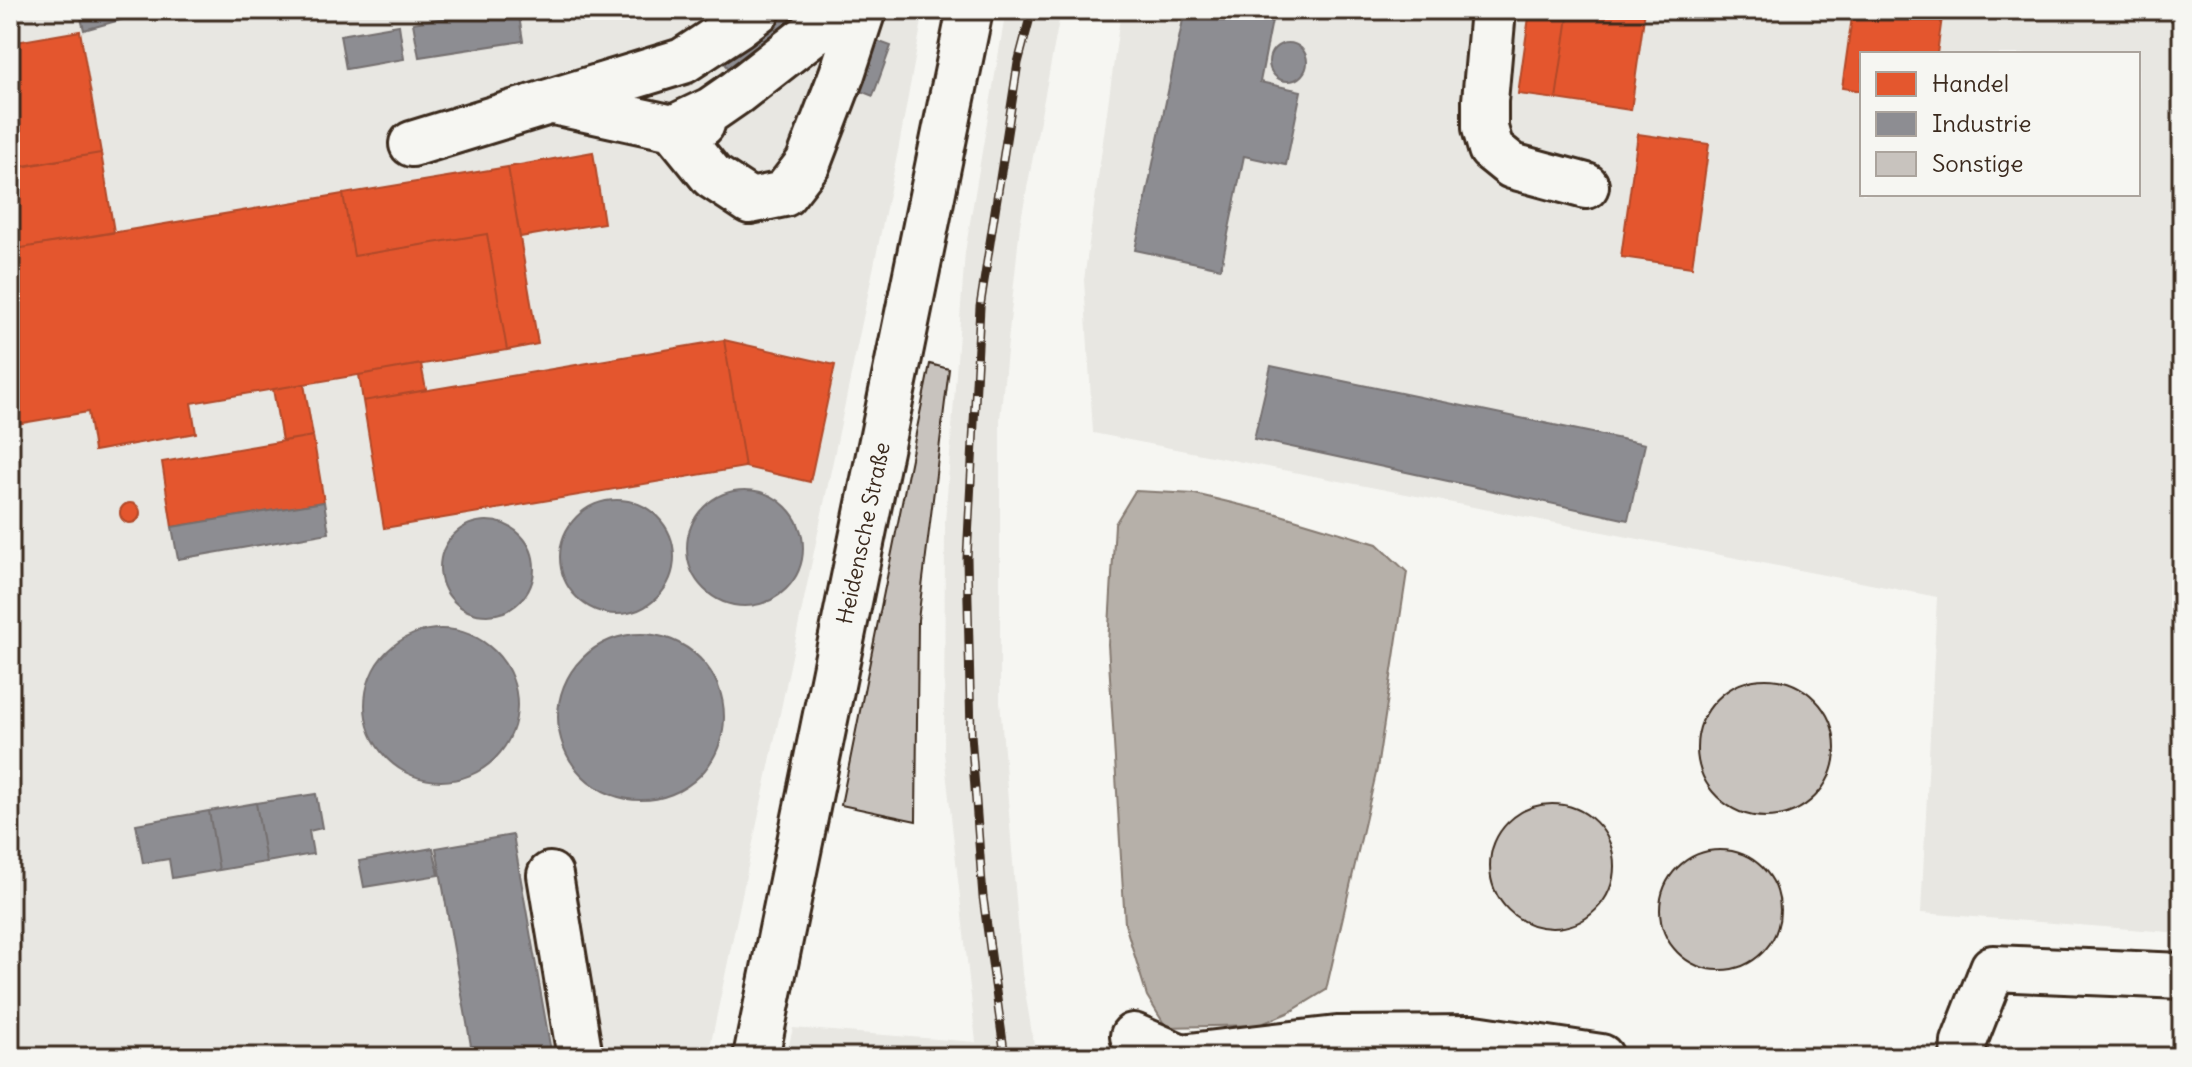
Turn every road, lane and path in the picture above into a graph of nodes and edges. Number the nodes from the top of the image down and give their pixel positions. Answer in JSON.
{"nodes":[{"id":1,"x":758,"y":10,"type":"edge"},
{"id":2,"x":970,"y":10,"type":"edge"},
{"id":3,"x":1493,"y":10,"type":"edge"},
{"id":4,"x":713,"y":11,"type":"edge"},
{"id":5,"x":852,"y":12,"type":"edge"},
{"id":6,"x":552,"y":102,"type":"junction"},
{"id":7,"x":673,"y":128,"type":"junction"},
{"id":8,"x":412,"y":144,"type":"dead end"},
{"id":9,"x":1586,"y":186,"type":"dead end"},
{"id":10,"x":550,"y":875,"type":"dead end"},
{"id":11,"x":2182,"y":976,"type":"edge"},
{"id":12,"x":1133,"y":1036,"type":"dead end"},
{"id":13,"x":1953,"y":1052,"type":"edge"},
{"id":14,"x":580,"y":1057,"type":"edge"},
{"id":15,"x":756,"y":1057,"type":"edge"},
{"id":16,"x":1601,"y":1057,"type":"edge"}],
"edges":[{"from":1,"to":6,"type":"main road"},
{"from":2,"to":15,"type":"main road","name":"Heidensche Straße"},
{"from":3,"to":9,"type":"main road"},
{"from":4,"to":6,"type":"main road"},
{"from":5,"to":7,"type":"main road"},
{"from":5,"to":7,"type":"main road"},
{"from":6,"to":7,"type":"main road"},
{"from":6,"to":8,"type":"main road"},
{"from":10,"to":14,"type":"main road"},
{"from":11,"to":13,"type":"main road"},
{"from":12,"to":16,"type":"main road"}]}
